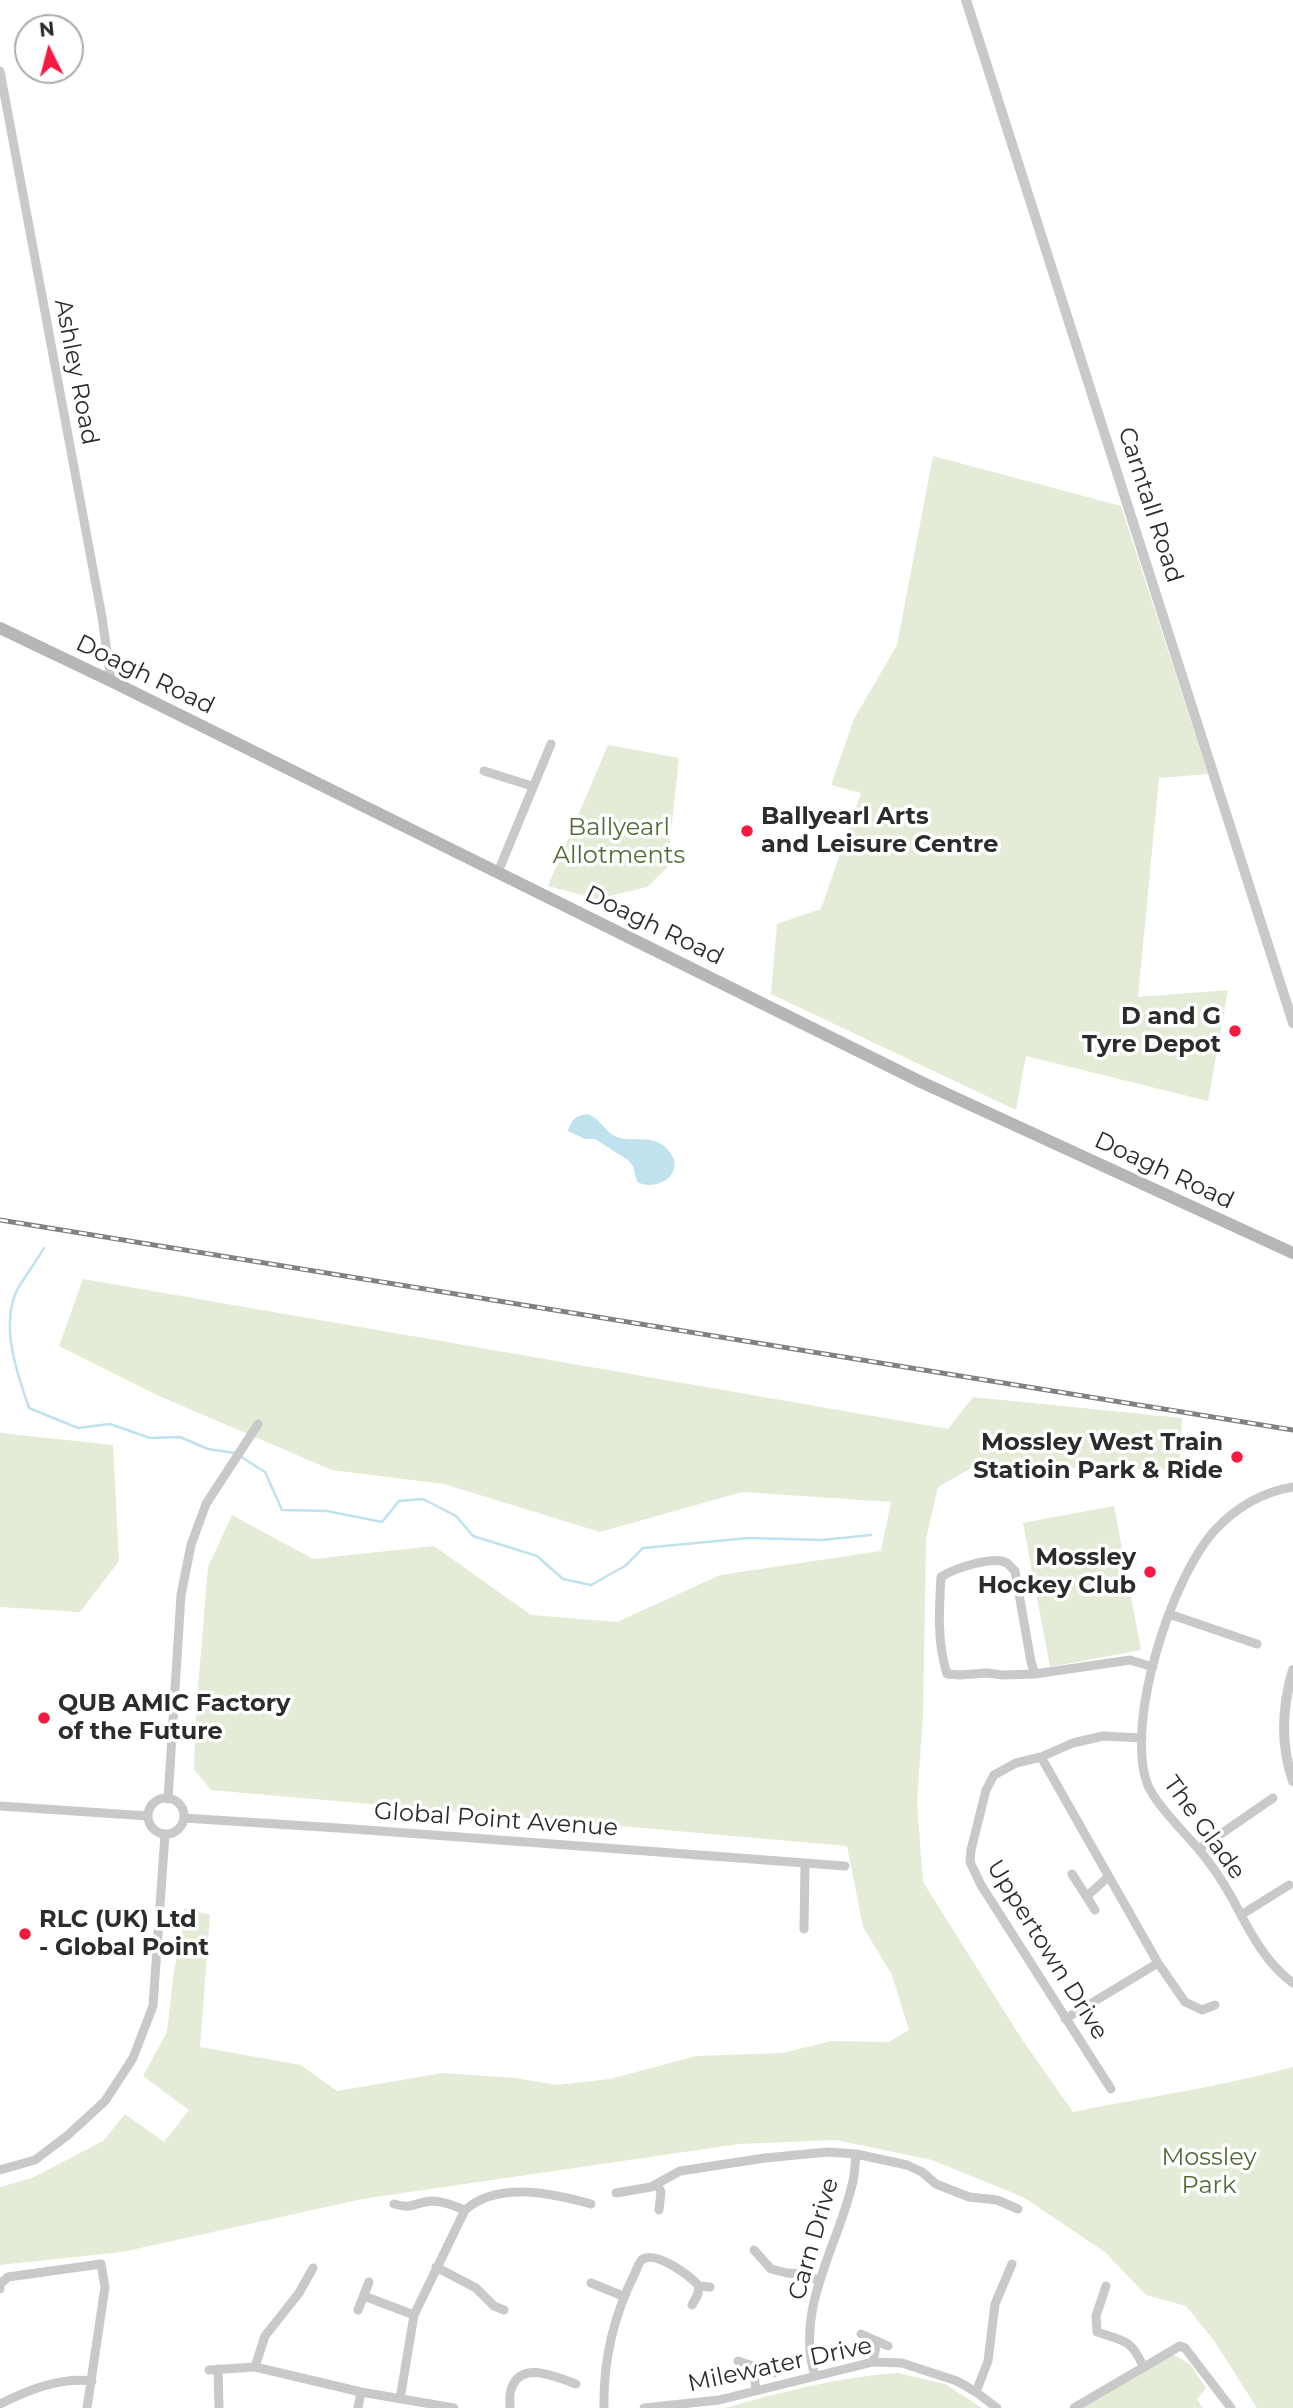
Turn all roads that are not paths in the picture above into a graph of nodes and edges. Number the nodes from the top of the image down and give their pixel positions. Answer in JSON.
{"nodes":[{"id":1,"x":967,"y":0,"type":"edge"},
{"id":2,"x":0,"y":71,"type":"edge"},
{"id":3,"x":0,"y":628,"type":"edge"},
{"id":4,"x":111,"y":681,"type":"junction"},
{"id":5,"x":551,"y":744,"type":"dead end"},
{"id":6,"x":484,"y":771,"type":"dead end"},
{"id":7,"x":532,"y":786,"type":"junction"},
{"id":8,"x":498,"y":872,"type":"junction"},
{"id":9,"x":1293,"y":1023,"type":"edge"},
{"id":10,"x":1293,"y":1253,"type":"edge"},
{"id":11,"x":258,"y":1424,"type":"dead end"},
{"id":12,"x":1293,"y":1487,"type":"edge"},
{"id":13,"x":1169,"y":1614,"type":"junction"},
{"id":14,"x":1257,"y":1644,"type":"dead end"},
{"id":15,"x":1153,"y":1667,"type":"junction"},
{"id":16,"x":1293,"y":1670,"type":"edge"},
{"id":17,"x":1035,"y":1674,"type":"junction"},
{"id":18,"x":1142,"y":1738,"type":"junction"},
{"id":19,"x":1041,"y":1757,"type":"junction"},
{"id":20,"x":1293,"y":1781,"type":"edge"},
{"id":21,"x":1273,"y":1798,"type":"dead end"},
{"id":22,"x":167,"y":1799,"type":"junction"},
{"id":23,"x":0,"y":1806,"type":"edge"},
{"id":24,"x":148,"y":1816,"type":"junction"},
{"id":25,"x":184,"y":1818,"type":"junction"},
{"id":26,"x":165,"y":1834,"type":"junction"},
{"id":27,"x":1199,"y":1849,"type":"junction"},
{"id":28,"x":805,"y":1863,"type":"junction"},
{"id":29,"x":845,"y":1866,"type":"dead end"},
{"id":30,"x":1072,"y":1874,"type":"dead end"},
{"id":31,"x":1108,"y":1877,"type":"junction"},
{"id":32,"x":1289,"y":1885,"type":"dead end"},
{"id":33,"x":1087,"y":1896,"type":"junction"},
{"id":34,"x":1095,"y":1910,"type":"dead end"},
{"id":35,"x":1241,"y":1915,"type":"junction"},
{"id":36,"x":804,"y":1929,"type":"dead end"},
{"id":37,"x":1158,"y":1963,"type":"junction"},
{"id":38,"x":1293,"y":1983,"type":"edge"},
{"id":39,"x":1215,"y":2005,"type":"dead end"},
{"id":40,"x":1065,"y":2019,"type":"junction"},
{"id":41,"x":1111,"y":2089,"type":"dead end"},
{"id":42,"x":856,"y":2154,"type":"junction"},
{"id":43,"x":0,"y":2170,"type":"edge"},
{"id":44,"x":657,"y":2184,"type":"junction"},
{"id":45,"x":616,"y":2193,"type":"dead end"},
{"id":46,"x":394,"y":2203,"type":"dead end"},
{"id":47,"x":591,"y":2204,"type":"dead end"},
{"id":48,"x":1018,"y":2209,"type":"dead end"},
{"id":49,"x":465,"y":2210,"type":"junction"},
{"id":50,"x":659,"y":2210,"type":"dead end"},
{"id":51,"x":754,"y":2250,"type":"dead end"},
{"id":52,"x":1012,"y":2264,"type":"dead end"},
{"id":53,"x":436,"y":2267,"type":"junction"},
{"id":54,"x":313,"y":2269,"type":"dead end"},
{"id":55,"x":819,"y":2281,"type":"junction"},
{"id":56,"x":369,"y":2282,"type":"dead end"},
{"id":57,"x":591,"y":2283,"type":"dead end"},
{"id":58,"x":699,"y":2286,"type":"junction"},
{"id":59,"x":1106,"y":2286,"type":"dead end"},
{"id":60,"x":710,"y":2287,"type":"dead end"},
{"id":61,"x":0,"y":2289,"type":"edge"},
{"id":62,"x":364,"y":2296,"type":"junction"},
{"id":63,"x":623,"y":2296,"type":"junction"},
{"id":64,"x":692,"y":2305,"type":"dead end"},
{"id":65,"x":358,"y":2310,"type":"dead end"},
{"id":66,"x":504,"y":2310,"type":"dead end"},
{"id":67,"x":414,"y":2315,"type":"junction"},
{"id":68,"x":860,"y":2334,"type":"dead end"},
{"id":69,"x":877,"y":2341,"type":"junction"},
{"id":70,"x":888,"y":2346,"type":"dead end"},
{"id":71,"x":738,"y":2361,"type":"dead end"},
{"id":72,"x":873,"y":2362,"type":"junction"},
{"id":73,"x":753,"y":2366,"type":"junction"},
{"id":74,"x":1143,"y":2366,"type":"junction"},
{"id":75,"x":255,"y":2367,"type":"junction"},
{"id":76,"x":774,"y":2373,"type":"dead end"},
{"id":77,"x":815,"y":2376,"type":"junction"},
{"id":78,"x":92,"y":2381,"type":"junction"},
{"id":79,"x":576,"y":2384,"type":"dead end"},
{"id":80,"x":755,"y":2391,"type":"junction"},
{"id":81,"x":360,"y":2392,"type":"junction"},
{"id":82,"x":976,"y":2392,"type":"junction"},
{"id":83,"x":400,"y":2399,"type":"junction"},
{"id":84,"x":1,"y":2401,"type":"edge"},
{"id":85,"x":87,"y":2408,"type":"edge"},
{"id":86,"x":219,"y":2408,"type":"edge"},
{"id":87,"x":358,"y":2408,"type":"edge"},
{"id":88,"x":454,"y":2408,"type":"edge"},
{"id":89,"x":510,"y":2408,"type":"edge"},
{"id":90,"x":604,"y":2408,"type":"edge"},
{"id":91,"x":644,"y":2408,"type":"edge"},
{"id":92,"x":997,"y":2408,"type":"edge"},
{"id":93,"x":1074,"y":2408,"type":"edge"},
{"id":94,"x":1231,"y":2408,"type":"edge"}],
"edges":[{"from":1,"to":9,"type":"street","name":"Carntall Road"},
{"from":2,"to":4,"type":"street","name":"Ashley Road"},
{"from":3,"to":4,"type":"main road","name":"Doagh Road"},
{"from":4,"to":8,"type":"main road","name":"Doagh Road"},
{"from":5,"to":7,"type":"street"},
{"from":6,"to":7,"type":"street"},
{"from":7,"to":8,"type":"street"},
{"from":8,"to":10,"type":"main road","name":"Doagh Road"},
{"from":11,"to":22,"type":"street"},
{"from":12,"to":13,"type":"street","name":"The Glade"},
{"from":13,"to":14,"type":"street"},
{"from":13,"to":15,"type":"street","name":"The Glade"},
{"from":15,"to":17,"type":"street"},
{"from":15,"to":18,"type":"street","name":"The Glade"},
{"from":16,"to":20,"type":"street"},
{"from":17,"to":17,"type":"street"},
{"from":18,"to":19,"type":"street","name":"Uppertown Drive"},
{"from":18,"to":27,"type":"street","name":"The Glade"},
{"from":19,"to":31,"type":"street"},
{"from":19,"to":40,"type":"street","name":"Uppertown Drive"},
{"from":21,"to":27,"type":"street"},
{"from":22,"to":24,"type":"street"},
{"from":22,"to":25,"type":"street"},
{"from":23,"to":24,"type":"street"},
{"from":24,"to":26,"type":"street"},
{"from":25,"to":26,"type":"street"},
{"from":25,"to":28,"type":"street","name":"Global Point Avenue"},
{"from":26,"to":43,"type":"street"},
{"from":27,"to":35,"type":"street","name":"The Glade"},
{"from":28,"to":29,"type":"street","name":"Global Point Avenue"},
{"from":28,"to":36,"type":"street"},
{"from":30,"to":33,"type":"street"},
{"from":31,"to":33,"type":"street"},
{"from":31,"to":37,"type":"street"},
{"from":32,"to":35,"type":"street"},
{"from":33,"to":34,"type":"street"},
{"from":35,"to":38,"type":"street","name":"The Glade"},
{"from":37,"to":39,"type":"street"},
{"from":37,"to":40,"type":"street"},
{"from":40,"to":41,"type":"street","name":"Uppertown Drive"},
{"from":42,"to":44,"type":"street"},
{"from":42,"to":48,"type":"street"},
{"from":42,"to":55,"type":"street","name":"Carn Drive"},
{"from":44,"to":45,"type":"street"},
{"from":44,"to":50,"type":"street"},
{"from":46,"to":49,"type":"street"},
{"from":47,"to":49,"type":"street"},
{"from":49,"to":53,"type":"street"},
{"from":51,"to":55,"type":"street"},
{"from":52,"to":82,"type":"street"},
{"from":53,"to":66,"type":"street"},
{"from":53,"to":67,"type":"street"},
{"from":54,"to":75,"type":"street"},
{"from":55,"to":77,"type":"street","name":"Carn Drive"},
{"from":56,"to":62,"type":"street"},
{"from":57,"to":63,"type":"street"},
{"from":58,"to":60,"type":"street"},
{"from":58,"to":63,"type":"street"},
{"from":58,"to":64,"type":"street"},
{"from":59,"to":74,"type":"street"},
{"from":61,"to":78,"type":"street"},
{"from":62,"to":65,"type":"street"},
{"from":62,"to":67,"type":"street"},
{"from":63,"to":90,"type":"street"},
{"from":67,"to":83,"type":"street"},
{"from":68,"to":69,"type":"street"},
{"from":69,"to":70,"type":"street"},
{"from":69,"to":72,"type":"street"},
{"from":71,"to":73,"type":"street"},
{"from":72,"to":77,"type":"street","name":"Milewater Drive"},
{"from":72,"to":82,"type":"street","name":"Milewater Drive"},
{"from":73,"to":76,"type":"street"},
{"from":73,"to":80,"type":"street"},
{"from":74,"to":93,"type":"street"},
{"from":74,"to":94,"type":"street"},
{"from":75,"to":81,"type":"street"},
{"from":75,"to":86,"type":"street"},
{"from":77,"to":80,"type":"street","name":"Milewater Drive"},
{"from":78,"to":84,"type":"street"},
{"from":78,"to":85,"type":"street"},
{"from":79,"to":89,"type":"street"},
{"from":80,"to":91,"type":"street","name":"Milewater Drive"},
{"from":81,"to":83,"type":"street"},
{"from":81,"to":87,"type":"street"},
{"from":82,"to":92,"type":"street","name":"Milewater Drive"},
{"from":83,"to":88,"type":"street"}]}
